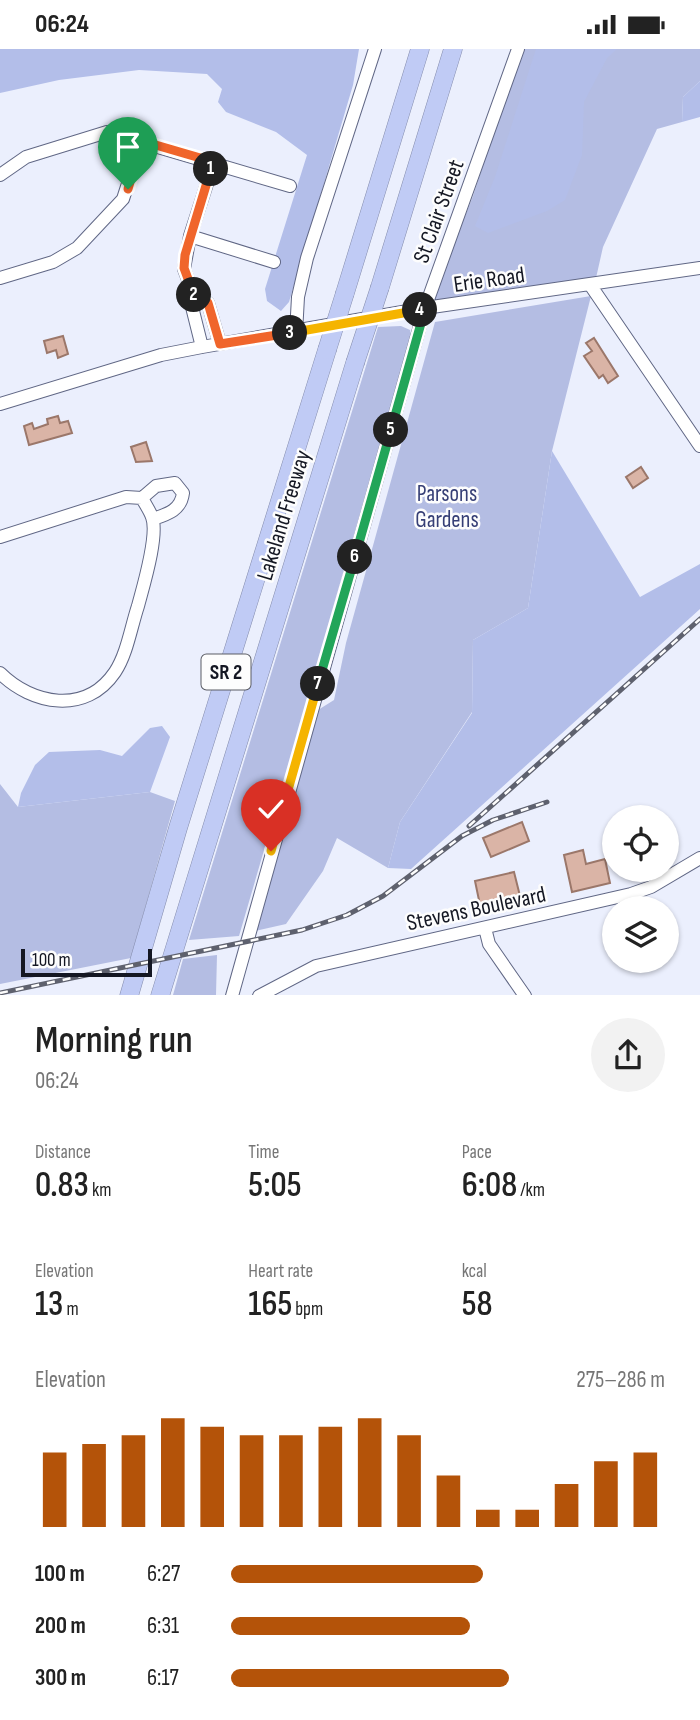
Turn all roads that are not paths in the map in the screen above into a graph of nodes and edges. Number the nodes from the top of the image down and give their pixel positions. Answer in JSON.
{"nodes":[{"id":1,"x":374,"y":49,"type":"edge"},
{"id":2,"x":420,"y":49,"type":"edge"},
{"id":3,"x":453,"y":49,"type":"edge"},
{"id":4,"x":518,"y":49,"type":"edge"},
{"id":5,"x":142,"y":141,"type":"junction"},
{"id":6,"x":214,"y":162,"type":"junction"},
{"id":7,"x":0,"y":175,"type":"edge"},
{"id":8,"x":290,"y":186,"type":"dead end"},
{"id":9,"x":190,"y":236,"type":"junction"},
{"id":10,"x":274,"y":262,"type":"dead end"},
{"id":11,"x":700,"y":268,"type":"edge"},
{"id":12,"x":0,"y":278,"type":"edge"},
{"id":13,"x":591,"y":286,"type":"junction"},
{"id":14,"x":194,"y":295,"type":"junction"},
{"id":15,"x":425,"y":309,"type":"junction"},
{"id":16,"x":296,"y":333,"type":"junction"},
{"id":17,"x":220,"y":344,"type":"junction"},
{"id":18,"x":202,"y":347,"type":"junction"},
{"id":19,"x":0,"y":404,"type":"edge"},
{"id":20,"x":700,"y":446,"type":"edge"},
{"id":21,"x":142,"y":498,"type":"junction"},
{"id":22,"x":153,"y":519,"type":"junction"},
{"id":23,"x":0,"y":537,"type":"edge"},
{"id":24,"x":0,"y":673,"type":"edge"},
{"id":25,"x":700,"y":858,"type":"edge"},
{"id":26,"x":485,"y":928,"type":"junction"},
{"id":27,"x":129,"y":995,"type":"edge"},
{"id":28,"x":160,"y":995,"type":"edge"},
{"id":29,"x":232,"y":995,"type":"edge"},
{"id":30,"x":261,"y":995,"type":"edge"},
{"id":31,"x":523,"y":995,"type":"edge"}],
"edges":[{"from":1,"to":16,"type":"street"},
{"from":2,"to":27,"type":"highway","name":"Lakeland Freeway","number":"SR 2","bridge":true},
{"from":3,"to":28,"type":"highway","name":"Lakeland Freeway","number":"SR 2","bridge":true},
{"from":4,"to":15,"type":"street","name":"St Clair Street"},
{"from":5,"to":6,"type":"street"},
{"from":5,"to":7,"type":"street"},
{"from":5,"to":12,"type":"street"},
{"from":6,"to":8,"type":"street"},
{"from":6,"to":9,"type":"street"},
{"from":9,"to":10,"type":"street"},
{"from":9,"to":14,"type":"street"},
{"from":11,"to":13,"type":"street","name":"Erie Road"},
{"from":13,"to":15,"type":"street","name":"Erie Road"},
{"from":13,"to":20,"type":"street"},
{"from":14,"to":17,"type":"street"},
{"from":14,"to":18,"type":"street"},
{"from":15,"to":16,"type":"street","name":"Erie Road"},
{"from":15,"to":29,"type":"street","name":"St Clair Street"},
{"from":16,"to":17,"type":"street","name":"Erie Road"},
{"from":17,"to":18,"type":"street","name":"Erie Road"},
{"from":18,"to":19,"type":"street","name":"Erie Road"},
{"from":21,"to":22,"type":"street"},
{"from":21,"to":22,"type":"street"},
{"from":21,"to":23,"type":"street"},
{"from":22,"to":24,"type":"street"},
{"from":25,"to":26,"type":"street","name":"Stevens Boulevard"},
{"from":26,"to":30,"type":"street","name":"Stevens Boulevard"},
{"from":26,"to":31,"type":"street"}]}
